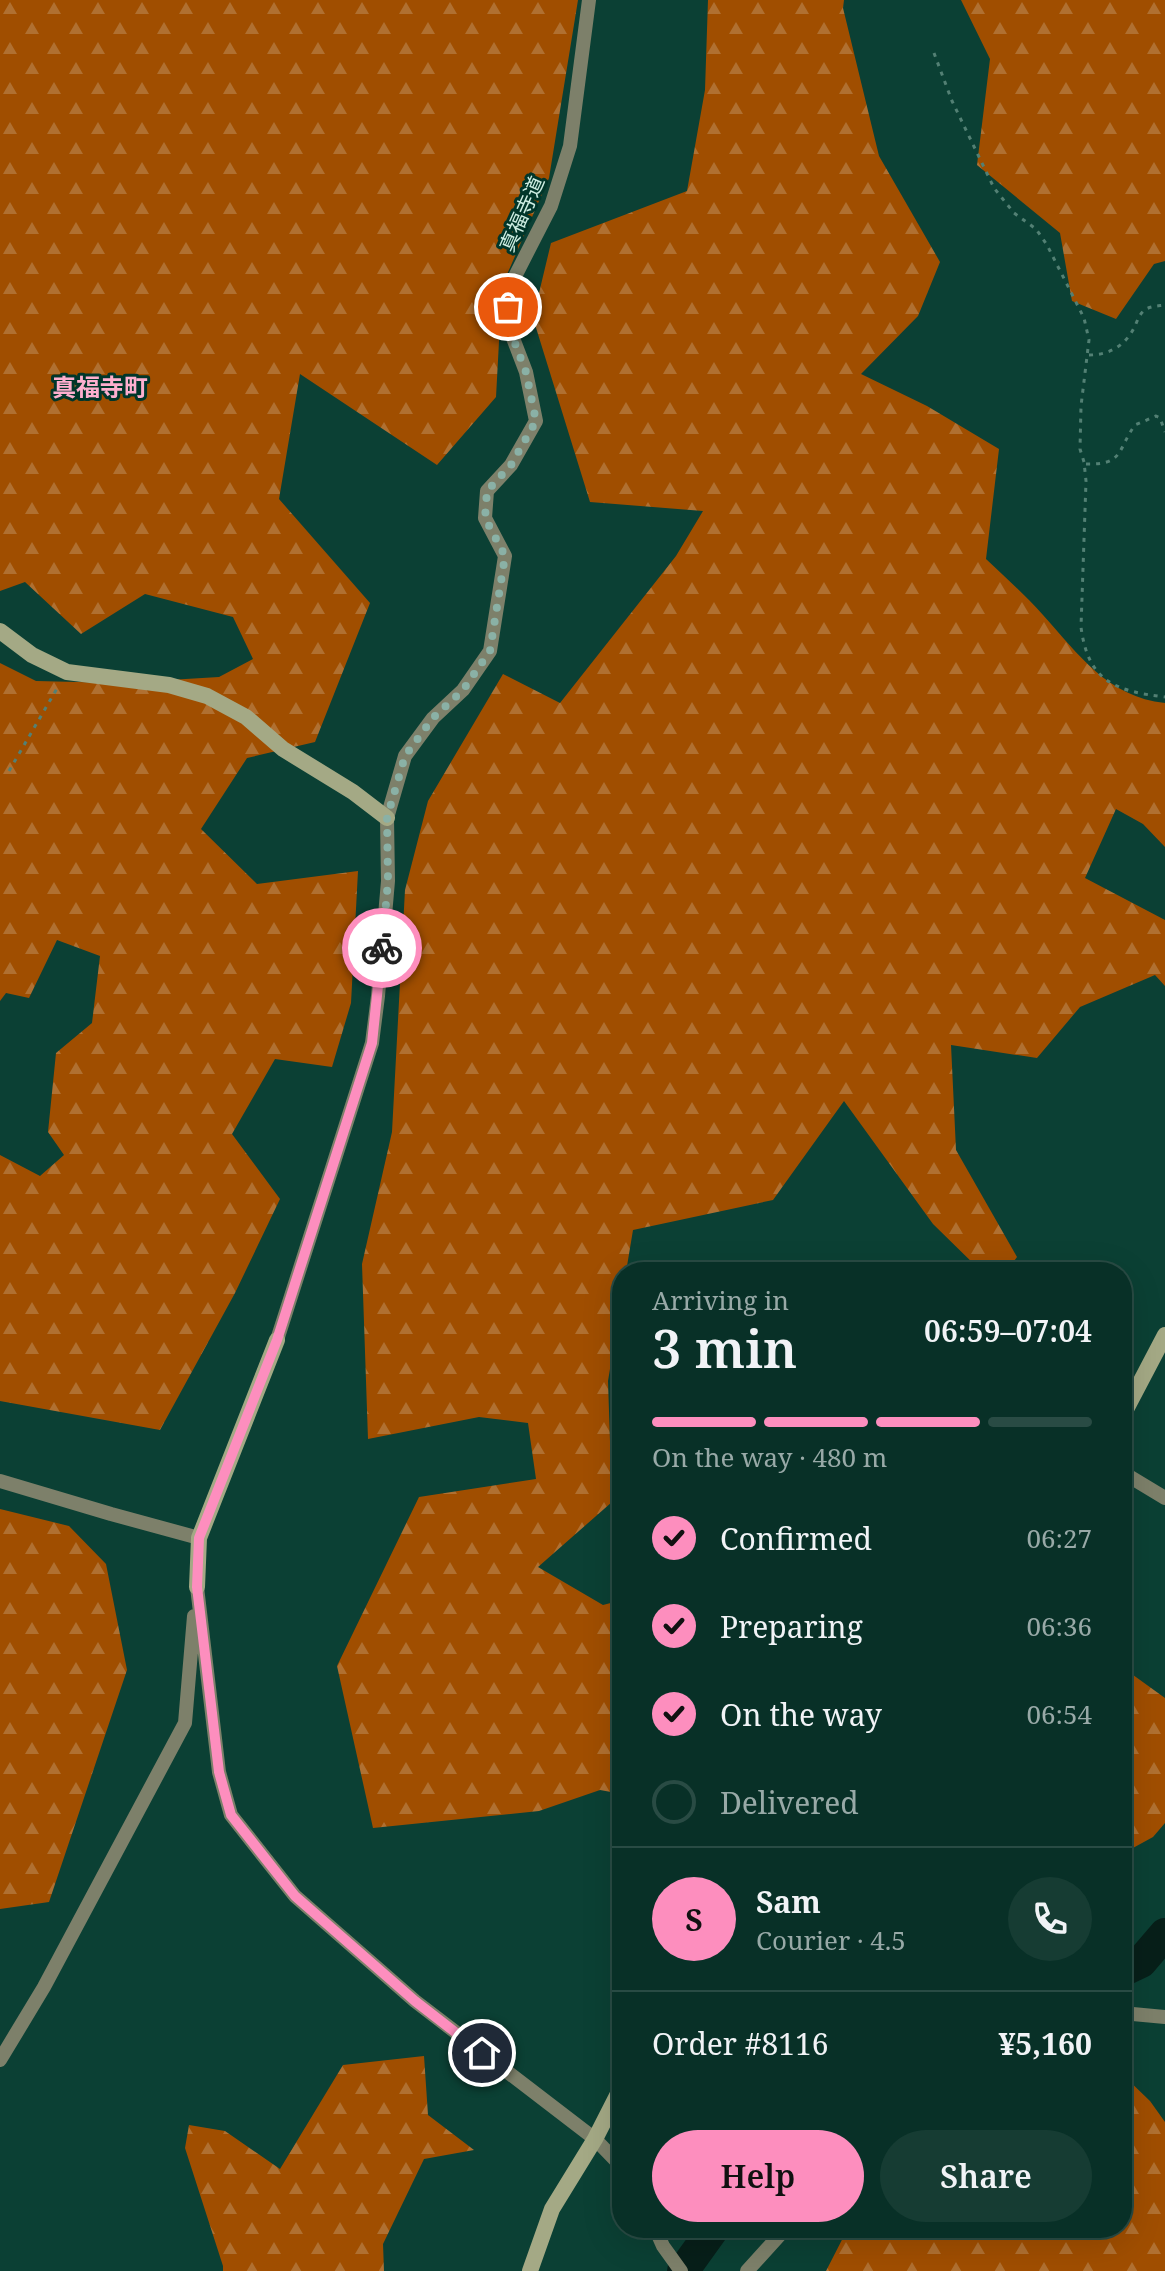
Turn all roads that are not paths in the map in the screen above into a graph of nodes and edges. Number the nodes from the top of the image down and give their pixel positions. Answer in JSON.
{"nodes":[{"id":1,"x":589,"y":0,"type":"edge"},
{"id":2,"x":0,"y":631,"type":"edge"},
{"id":3,"x":387,"y":818,"type":"junction"},
{"id":4,"x":1165,"y":1335,"type":"edge"},
{"id":5,"x":277,"y":1340,"type":"joint"},
{"id":6,"x":1132,"y":1398,"type":"edge"},
{"id":7,"x":1132,"y":1478,"type":"edge"},
{"id":8,"x":0,"y":1481,"type":"edge"},
{"id":9,"x":1165,"y":1498,"type":"edge"},
{"id":10,"x":199,"y":1538,"type":"junction"},
{"id":11,"x":197,"y":1587,"type":"junction"},
{"id":12,"x":1132,"y":2014,"type":"edge"},
{"id":13,"x":1165,"y":2017,"type":"edge"},
{"id":14,"x":0,"y":2060,"type":"edge"},
{"id":15,"x":612,"y":2106,"type":"edge"},
{"id":16,"x":595,"y":2139,"type":"junction"},
{"id":17,"x":612,"y":2157,"type":"edge"},
{"id":18,"x":659,"y":2238,"type":"edge"},
{"id":19,"x":777,"y":2238,"type":"edge"},
{"id":20,"x":530,"y":2271,"type":"edge"},
{"id":21,"x":681,"y":2271,"type":"edge"},
{"id":22,"x":747,"y":2271,"type":"edge"}],
"edges":[{"from":1,"to":3,"type":"street","name":"真福寺道"},
{"from":2,"to":3,"type":"street"},
{"from":3,"to":5,"type":"street","name":"真福寺道"},
{"from":4,"to":6,"type":"street"},
{"from":5,"to":10,"type":"street","name":"真福寺道"},
{"from":7,"to":9,"type":"street"},
{"from":8,"to":10,"type":"street"},
{"from":10,"to":11,"type":"street","name":"真福寺道"},
{"from":11,"to":14,"type":"street"},
{"from":11,"to":16,"type":"street","name":"真福寺道"},
{"from":12,"to":13,"type":"street"},
{"from":15,"to":16,"type":"street"},
{"from":16,"to":17,"type":"street","name":"真福寺道"},
{"from":16,"to":20,"type":"street"},
{"from":18,"to":21,"type":"street"},
{"from":19,"to":22,"type":"street"}]}
